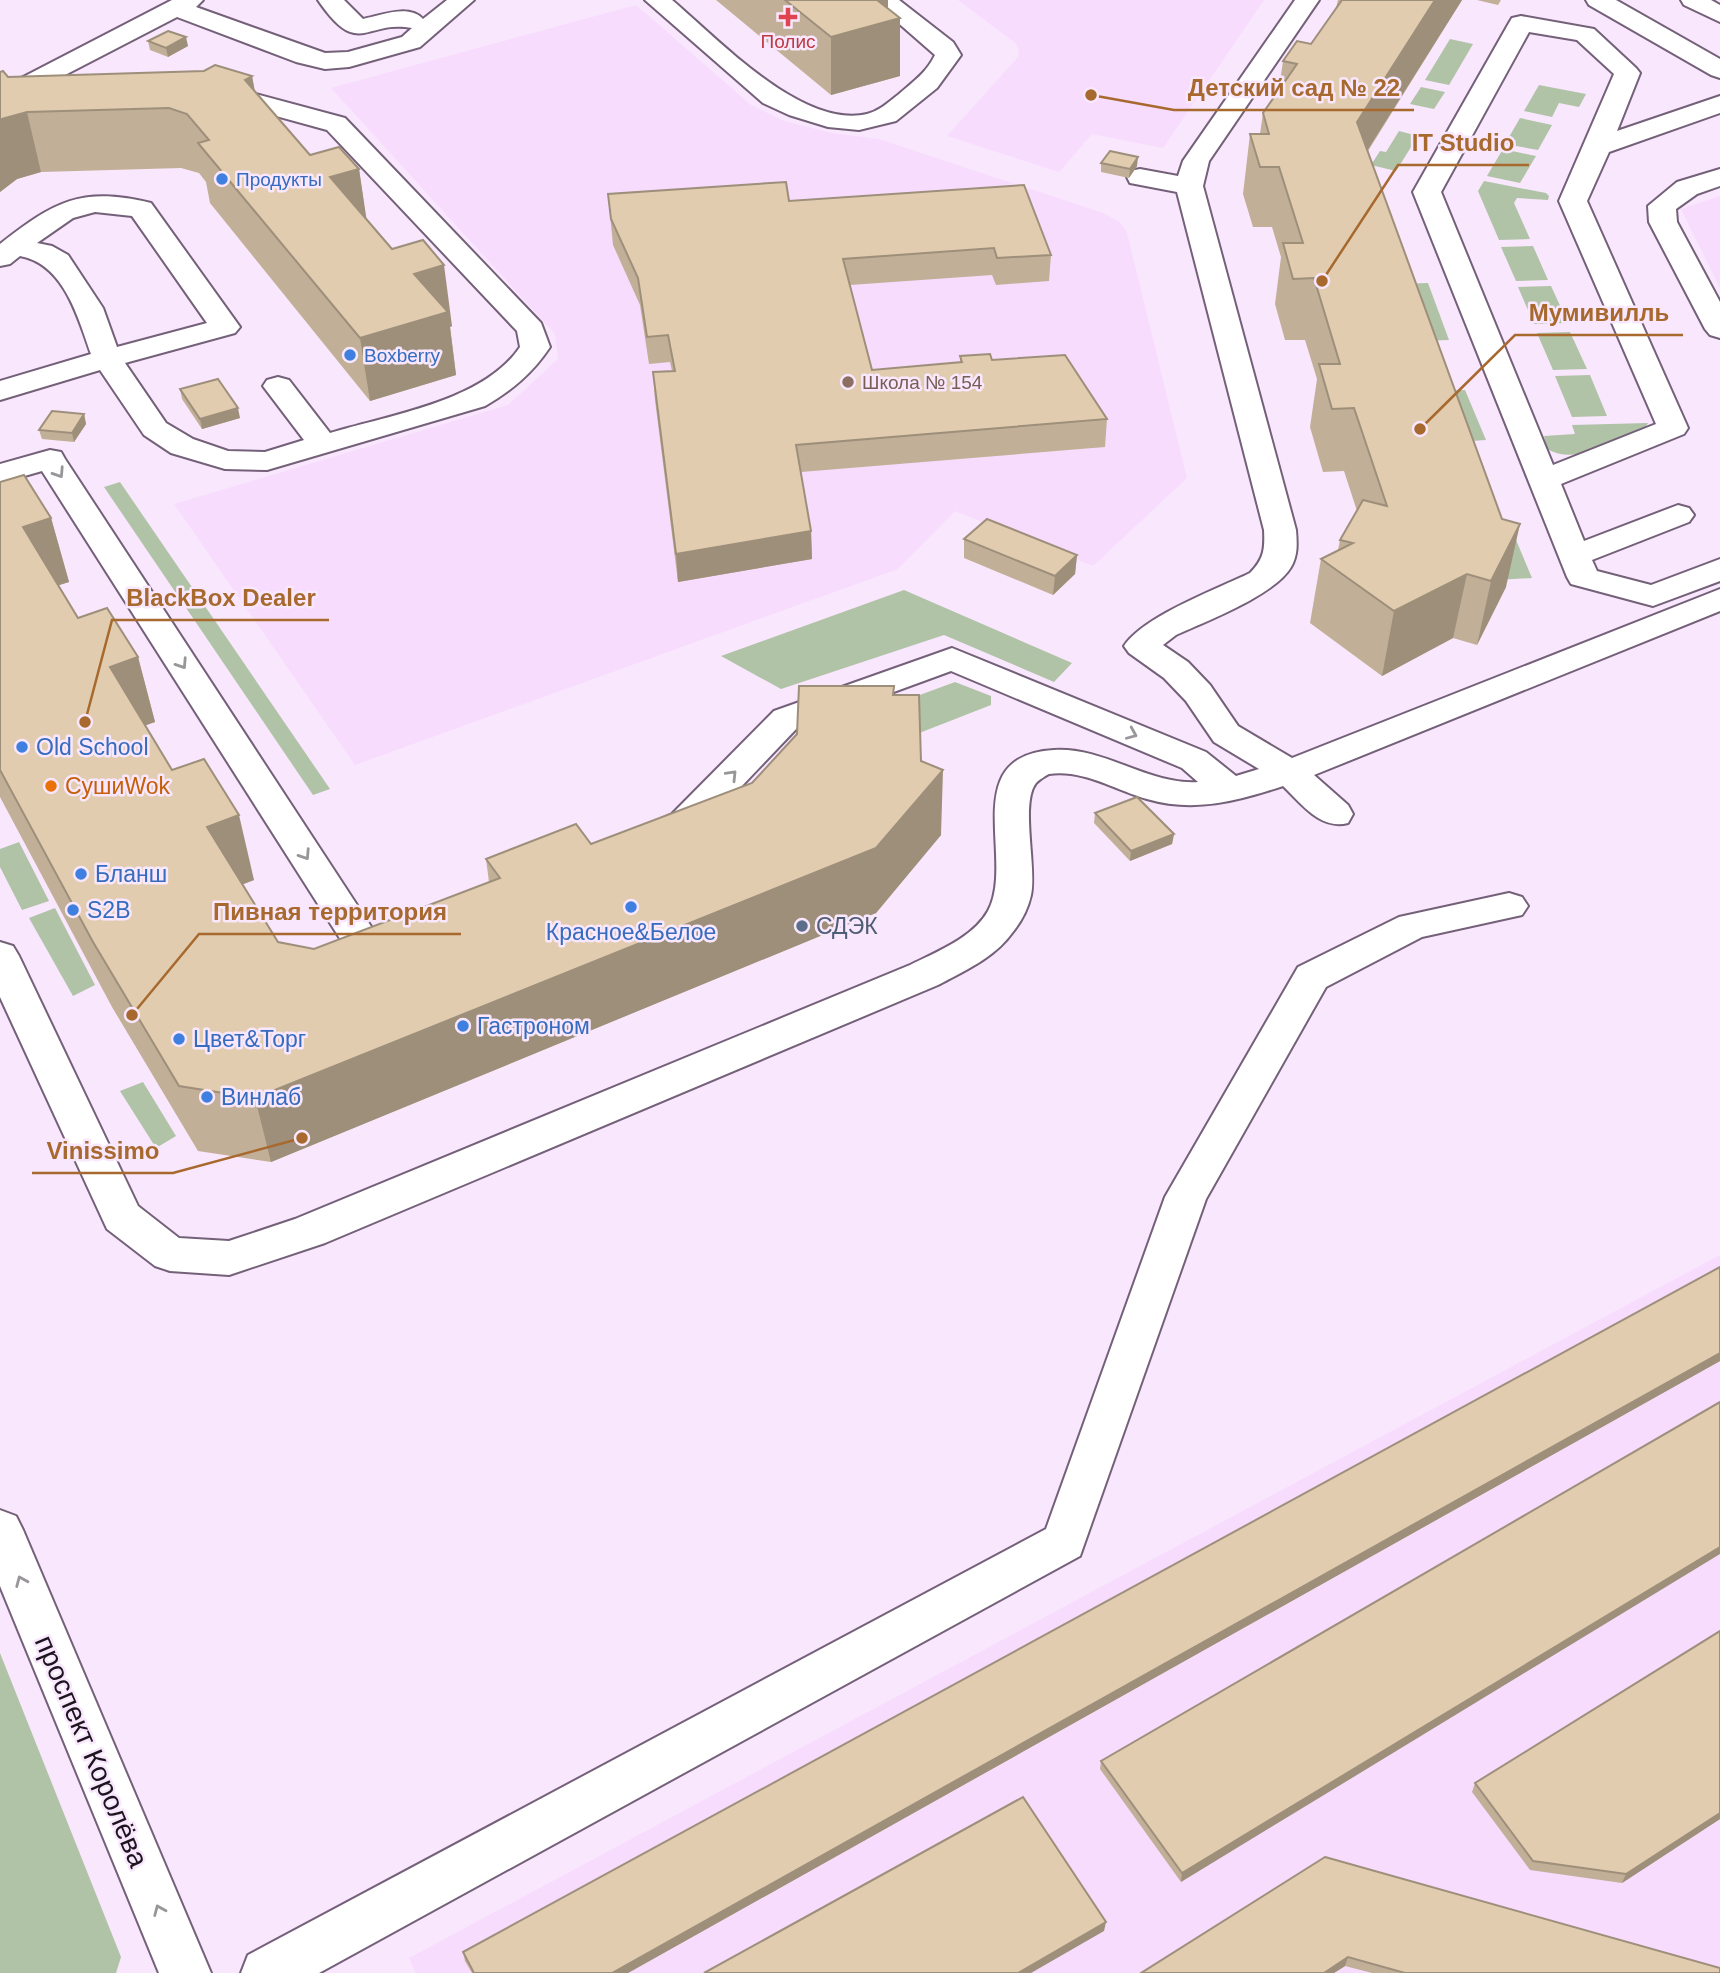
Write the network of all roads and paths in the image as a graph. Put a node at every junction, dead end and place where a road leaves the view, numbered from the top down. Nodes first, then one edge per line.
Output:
1 (330, 0) edge
2 (657, 0) edge
3 (884, 0) edge
4 (1307, 0) edge
5 (1598, 0) edge
6 (1693, 0) edge
7 (456, 2) edge
8 (183, 4) edge
9 (1720, 15) edge
10 (430, 27) junction
11 (1720, 70) edge
12 (7, 95) edge
13 (188, 96) edge
14 (64, 99) edge
15 (1720, 104) edge
16 (1598, 147) junction
17 (1140, 177) dead end
18 (1720, 177) edge
19 (1189, 186) junction
20 (8, 252) edge
21 (1720, 329) edge
22 (107, 359) junction
23 (3, 384) edge
24 (278, 386) dead end
25 (323, 444) junction
26 (0, 474) edge
27 (1544, 480) junction
28 (1678, 515) dead end
29 (1574, 556) junction
30 (1720, 569) edge
31 (1720, 599) edge
32 (1289, 772) junction
33 (1230, 790) junction
34 (1335, 814) dead end
35 (634, 844) edge
36 (1509, 906) dead end
37 (429, 924) edge
38 (0, 956) edge
39 (0, 1530) edge
40 (185, 1973) edge
41 (267, 1973) edge

1 - 10 street
2 - 3 street
4 - 19 street
5 - 11 street
6 - 9 street
7 - 10 street
8 - 10 street
8 - 12 street
12 - 14 street
13 - 25 street
15 - 16 street
16 - 27 street
16 - 27 street
17 - 19 street
18 - 21 street
19 - 32 street
20 - 22 street
20 - 22 street
22 - 23 street
22 - 25 street
24 - 25 street
26 -> 37 street
27 - 29 street
28 - 29 street
29 - 30 street
31 - 32 street
32 - 33 street
32 - 34 street
35 -> 33 street
33 - 38 street
36 - 41 street
40 -> 39 street, проспект Королёва

